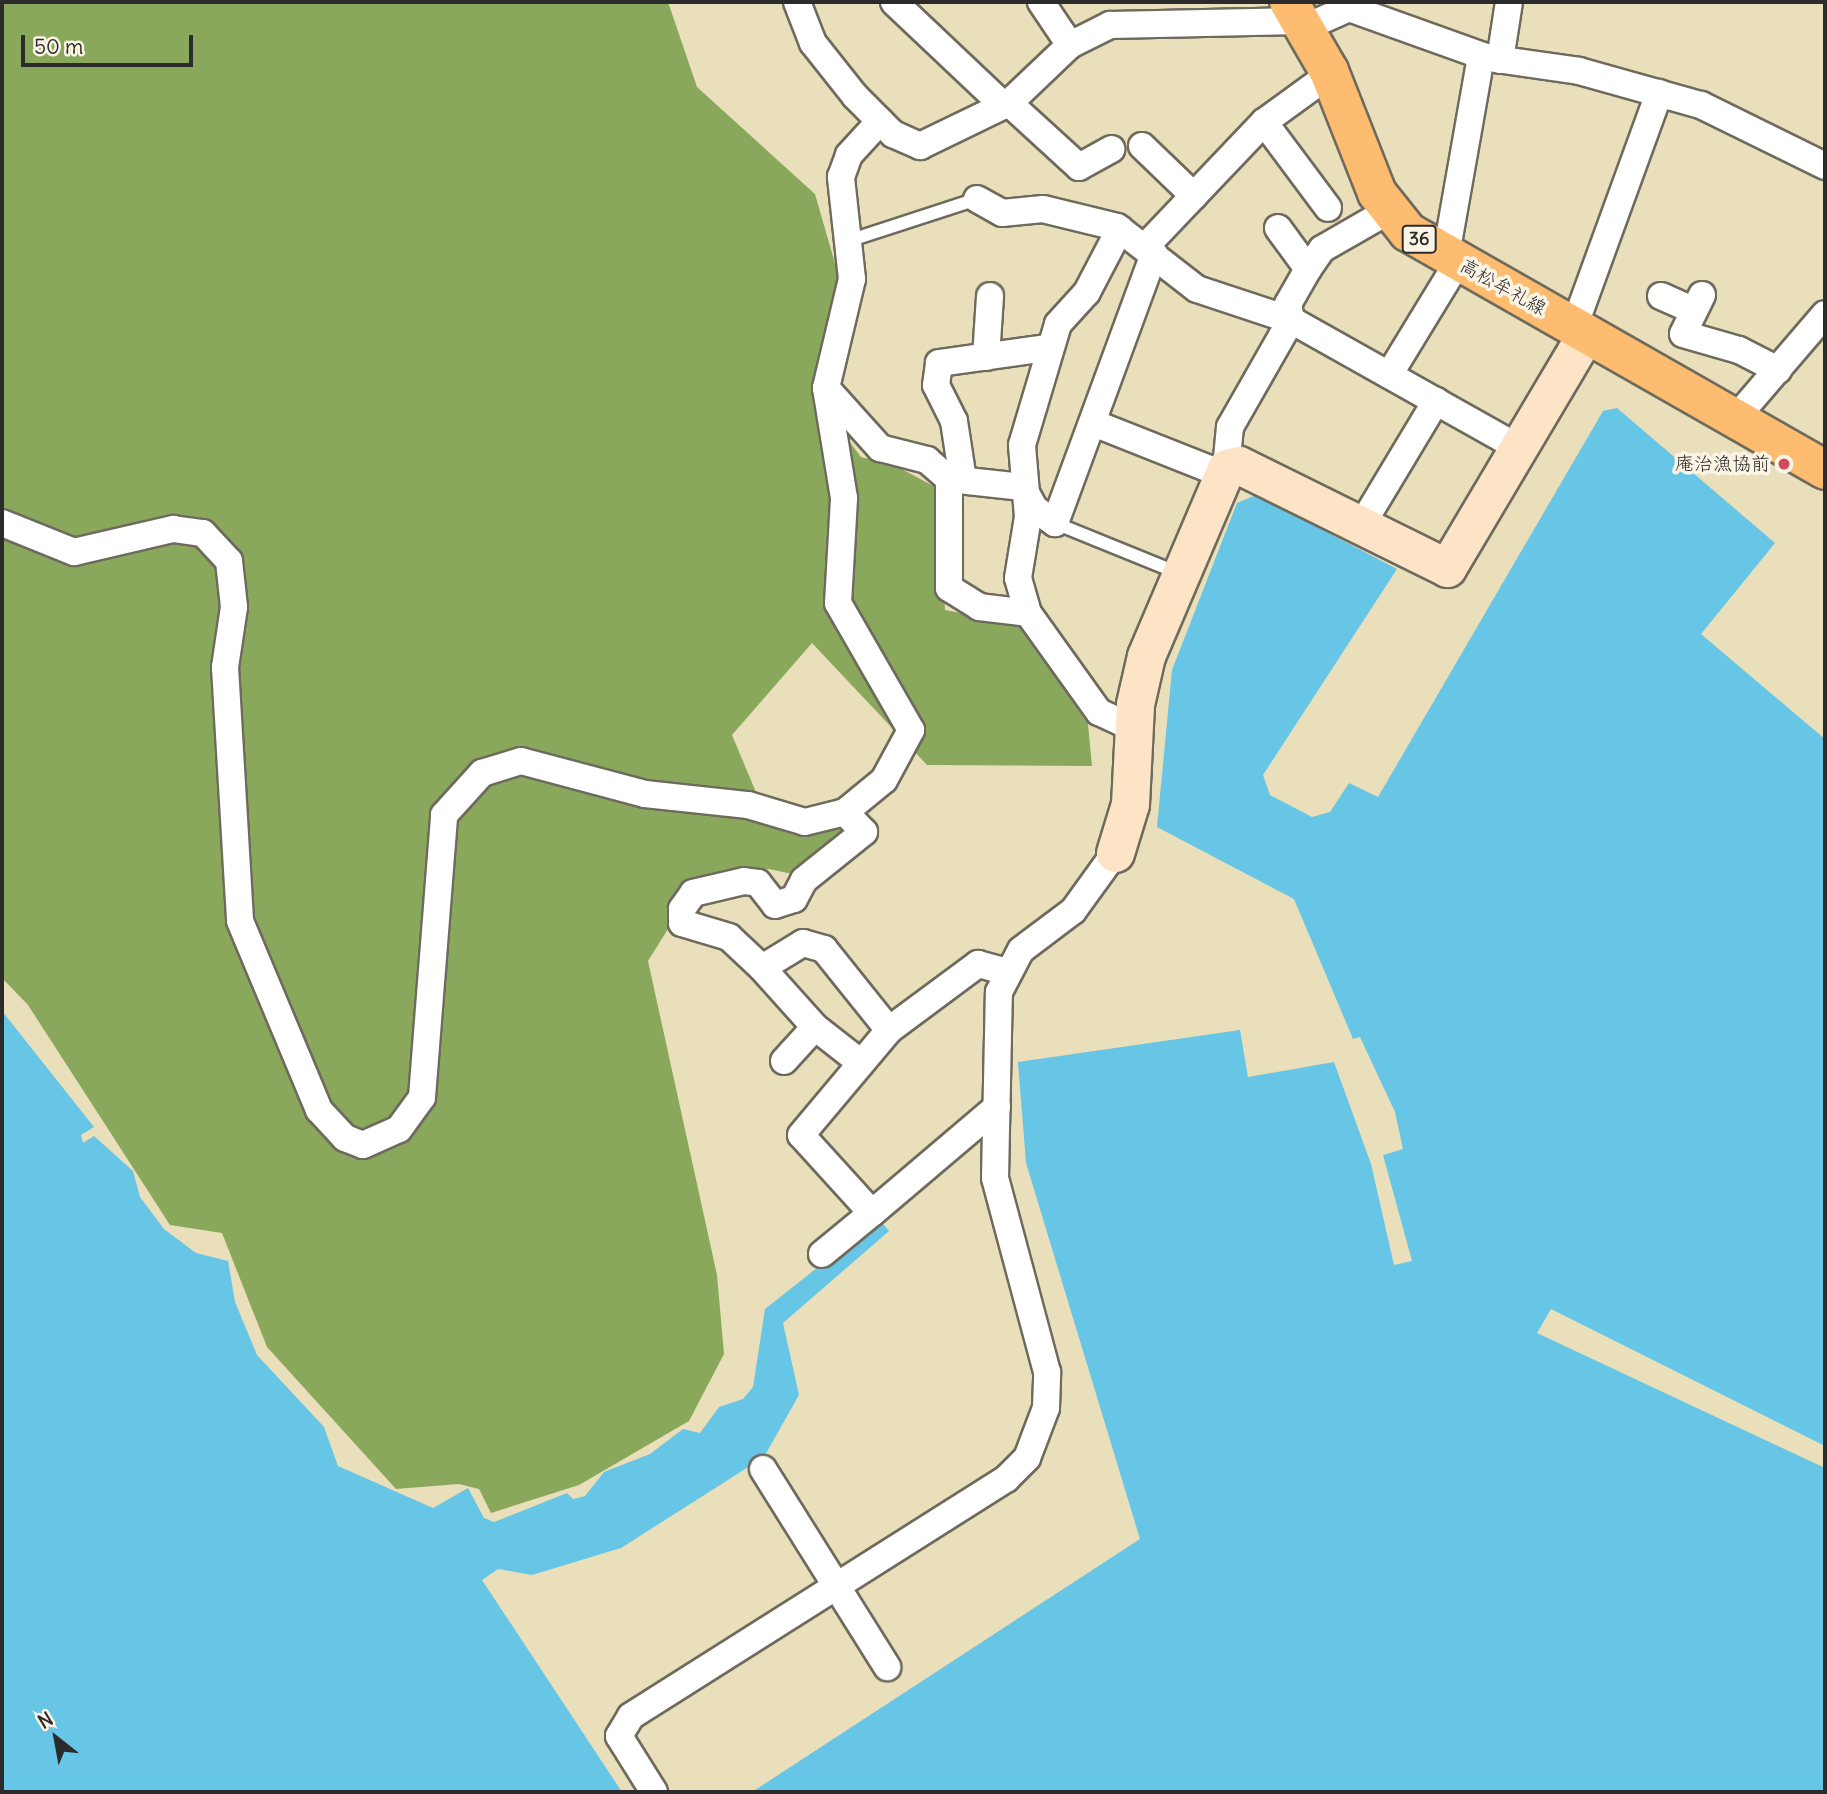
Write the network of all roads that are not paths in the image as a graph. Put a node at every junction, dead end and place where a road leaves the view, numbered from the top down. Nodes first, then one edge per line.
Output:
1 (797, 2) edge
2 (894, 2) edge
3 (1041, 2) edge
4 (1509, 2) edge
5 (1297, 17) edge
6 (1070, 45) junction
7 (1491, 58) junction
8 (1330, 74) junction
9 (1659, 93) junction
10 (1007, 104) junction
11 (880, 121) junction
12 (1264, 122) junction
13 (1142, 146) dead end
14 (1111, 149) dead end
15 (1825, 166) edge
16 (1194, 196) junction
17 (977, 199) joint
18 (1328, 208) dead end
19 (1388, 211) junction
20 (1278, 228) dead end
21 (1120, 229) junction
22 (852, 240) junction
23 (1149, 251) junction
24 (1452, 259) junction
25 (1308, 268) junction
26 (990, 296) dead end
27 (1661, 296) dead end
28 (1825, 314) edge
29 (1291, 320) junction
30 (1580, 331) junction
31 (1047, 348) junction
32 (986, 357) junction
33 (1778, 370) junction
34 (1389, 375) junction
35 (826, 388) junction
36 (1436, 401) junction
37 (1735, 419) junction
38 (1096, 424) junction
39 (1519, 448) junction
40 (1825, 470) edge
41 (1224, 471) junction
42 (956, 479) junction
43 (1023, 487) junction
44 (2, 523) edge
45 (1055, 523) junction
46 (1362, 526) junction
47 (1180, 574) junction
48 (1028, 613) junction
49 (1134, 728) junction
50 (845, 812) junction
51 (1115, 853) joint
52 (762, 968) junction
53 (1004, 971) junction
54 (815, 1027) junction
55 (889, 1030) junction
56 (784, 1061) dead end
57 (862, 1063) junction
58 (998, 1107) junction
59 (872, 1213) junction
60 (822, 1255) dead end
61 (763, 1469) dead end
62 (836, 1586) junction
63 (887, 1667) dead end
64 (654, 1792) edge

1 - 11 street
2 - 10 street
3 - 6 street
4 - 7 street
5 - 6 street
5 - 7 street
5 - 8 main road, 高松牟礼線 / 36
6 - 10 street
7 - 9 street
7 - 24 street
8 - 12 street
8 - 19 main road, 高松牟礼線 / 36
9 - 15 street
9 - 30 street
10 - 11 street
10 - 14 street
11 - 22 street
12 - 16 street
12 - 18 street
13 - 16 street
16 - 23 street
17 - 21 street
17 - 22 lane
19 - 24 main road, 高松牟礼線 / 36
19 - 25 street
20 - 25 street
21 - 23 street
21 - 31 street
22 - 35 street
23 - 29 street
23 - 38 street
24 - 30 main road, 高松牟礼線 / 36
24 - 34 street
25 - 29 street
26 - 32 street
27 - 33 street
28 - 33 street
29 - 34 street
29 - 41 street
30 - 37 main road, 高松牟礼線 / 36
30 - 39 street
31 - 32 street
31 - 43 street
32 - 42 street
33 - 37 street
34 - 36 street
35 - 42 street
35 - 50 street
36 - 39 street
36 - 46 street
37 - 40 main road, 高松牟礼線 / 36
38 - 41 street
38 - 45 street
39 - 46 street
41 - 46 street
41 - 47 street
42 - 43 street
42 - 48 street
43 - 45 street
43 - 48 street
44 - 50 street
45 - 47 lane
47 - 49 street
48 - 49 street
49 - 51 street
50 - 52 street
51 - 53 street
52 - 54 street
52 - 55 street
53 - 55 street
53 - 58 street
54 - 56 street
54 - 57 street
55 - 57 street
57 - 59 street
58 - 59 street
58 - 62 street
59 - 60 street
61 - 62 street
62 - 63 street
62 - 64 street

